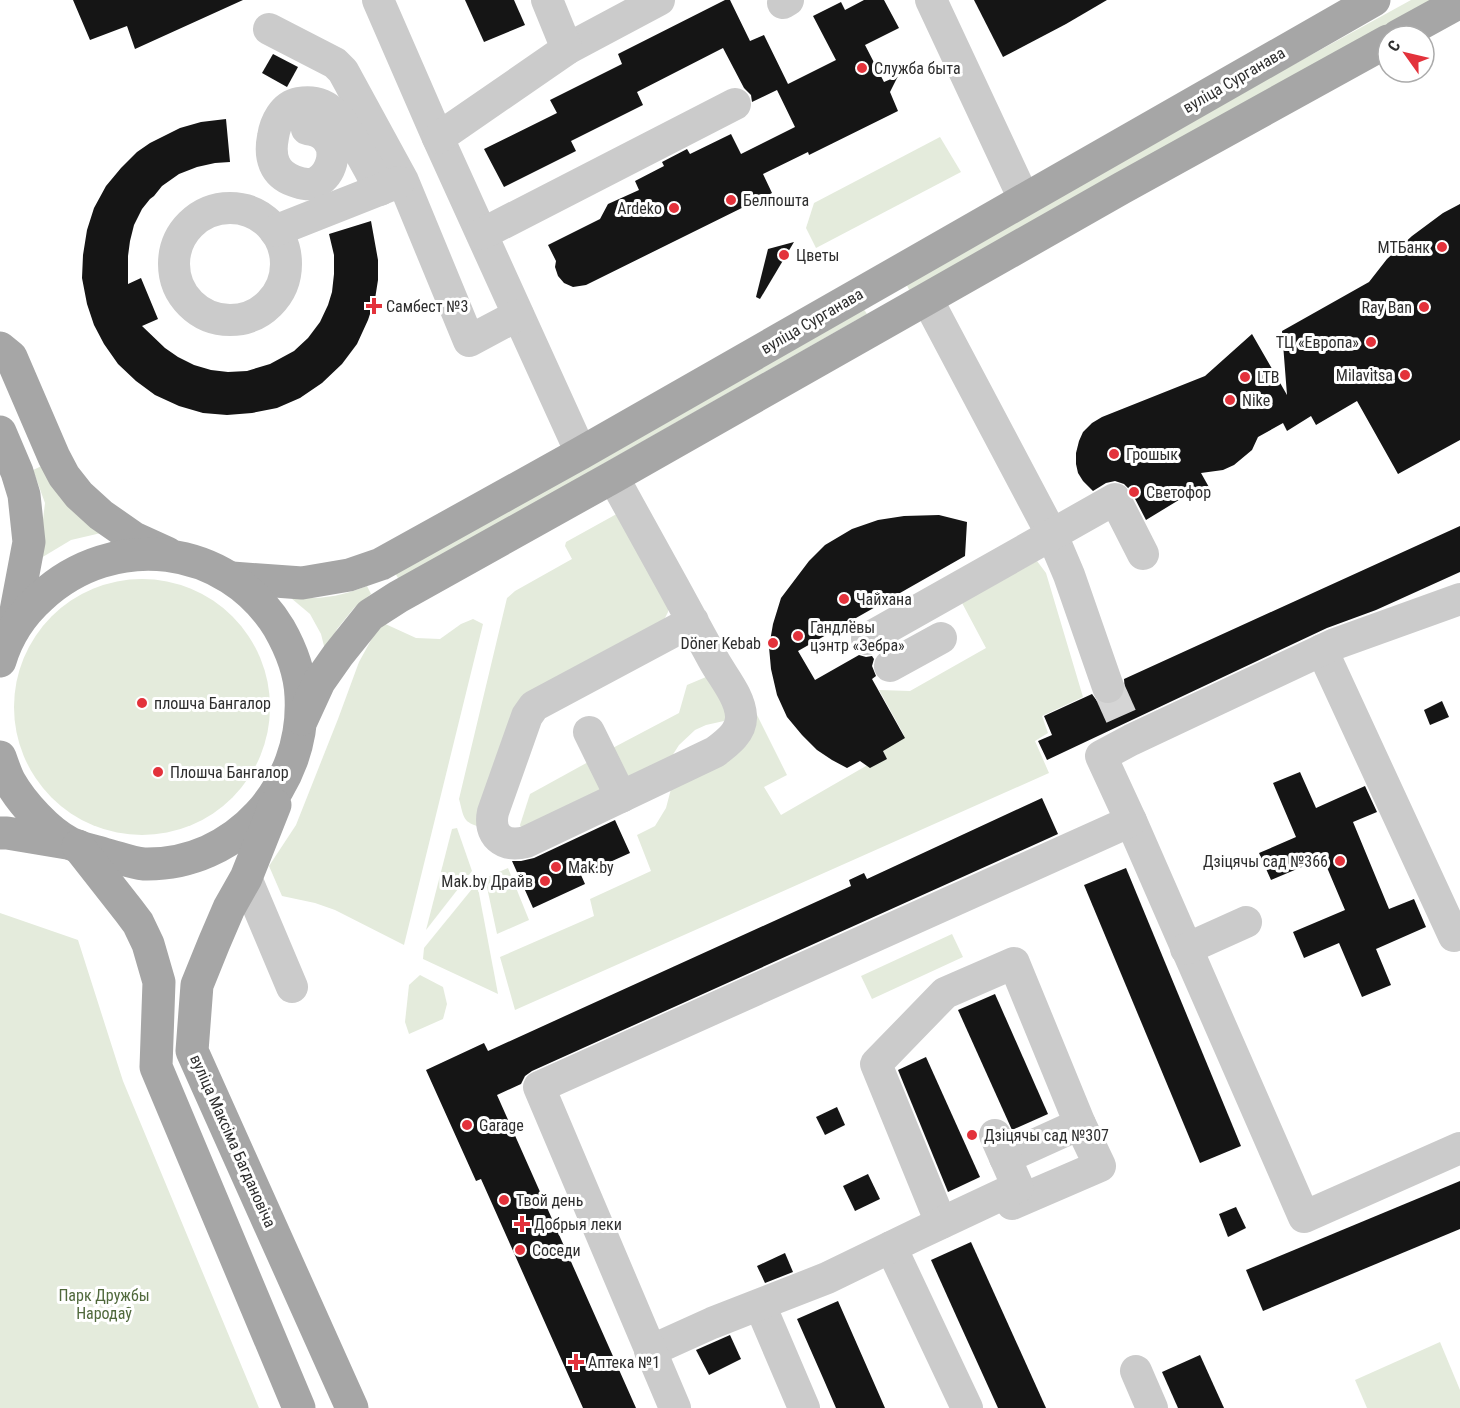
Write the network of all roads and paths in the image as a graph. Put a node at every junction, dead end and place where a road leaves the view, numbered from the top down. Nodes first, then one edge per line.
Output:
1 (378, 0) edge
2 (548, 0) edge
3 (659, 0) edge
4 (930, 0) edge
5 (1374, 0) edge
6 (1460, 2) edge
7 (1420, 24) edge
8 (270, 28) dead end
9 (567, 48) junction
10 (1376, 48) edge
11 (735, 104) dead end
12 (307, 129) dead end
13 (438, 138) junction
14 (392, 185) junction
15 (1024, 199) junction
16 (275, 231) dead end
17 (482, 234) junction
18 (927, 299) junction
19 (518, 315) junction
20 (0, 348) edge
21 (0, 432) edge
22 (581, 453) junction
23 (613, 477) junction
24 (1052, 535) junction
25 (1143, 554) dead end
26 (171, 555) junction
27 (232, 578) junction
28 (1460, 599) edge
29 (693, 621) junction
30 (941, 638) dead end
31 (867, 639) dead end
32 (6, 646) edge
33 (1322, 650) junction
34 (890, 666) dead end
35 (1108, 687) tunnel mouth
36 (302, 719) junction
37 (589, 732) dead end
38 (0, 757) edge
39 (290, 770) junction
40 (621, 797) junction
41 (1131, 821) junction
42 (0, 833) edge
43 (74, 845) junction
44 (246, 878) junction
45 (1246, 922) dead end
46 (1454, 936) dead end
47 (1186, 949) junction
48 (292, 987) dead end
49 (1080, 1124) junction
50 (1460, 1148) edge
51 (1007, 1193) junction
52 (941, 1223) junction
53 (891, 1247) junction
54 (760, 1305) junction
55 (650, 1351) junction
56 (1136, 1371) dead end
57 (299, 1408) edge
58 (352, 1408) edge
59 (675, 1408) edge
60 (804, 1408) edge
61 (967, 1408) edge
62 (1152, 1408) edge

1 - 13 lane
2 - 9 lane
3 - 9 lane
4 - 15 lane
5 - 15 main road, вуліца Сурганава
6 - 7 main road
8 - 14 lane
9 - 13 lane
10 - 18 main road
11 - 17 lane
12 - 14 lane
13 - 17 lane
14 - 16 lane
14 - 19 lane
15 - 22 main road, вуліца Сурганава
17 - 19 lane
18 - 23 main road
18 - 24 lane
19 - 22 lane
20 - 26 main road
21 - 32 main road
22 - 27 main road, вуліца Сурганава
23 - 29 lane
23 - 36 main road
24 - 25 lane
24 - 31 lane
24 - 35 lane
26 - 27 main road
26 - 32 main road
27 - 36 main road
28 - 33 lane
29 - 40 lane
29 - 40 lane
30 - 34 lane
33 - 41 lane
33 - 46 lane
36 - 39 main road
37 - 40 lane
38 - 43 main road
39 - 43 main road
39 - 44 main road, вуліца Максіма Багдановіча
41 - 47 lane
41 - 55 lane
42 - 43 main road
43 - 57 main road
44 - 48 lane
44 - 58 main road, вуліца Максіма Багдановіча
45 - 47 lane
47 - 50 lane
49 - 51 lane
49 - 51 lane
49 - 52 lane
51 - 52 lane
52 - 53 lane
53 - 54 lane
53 - 61 lane
54 - 55 lane
54 - 60 lane
55 - 59 lane
56 - 62 lane

